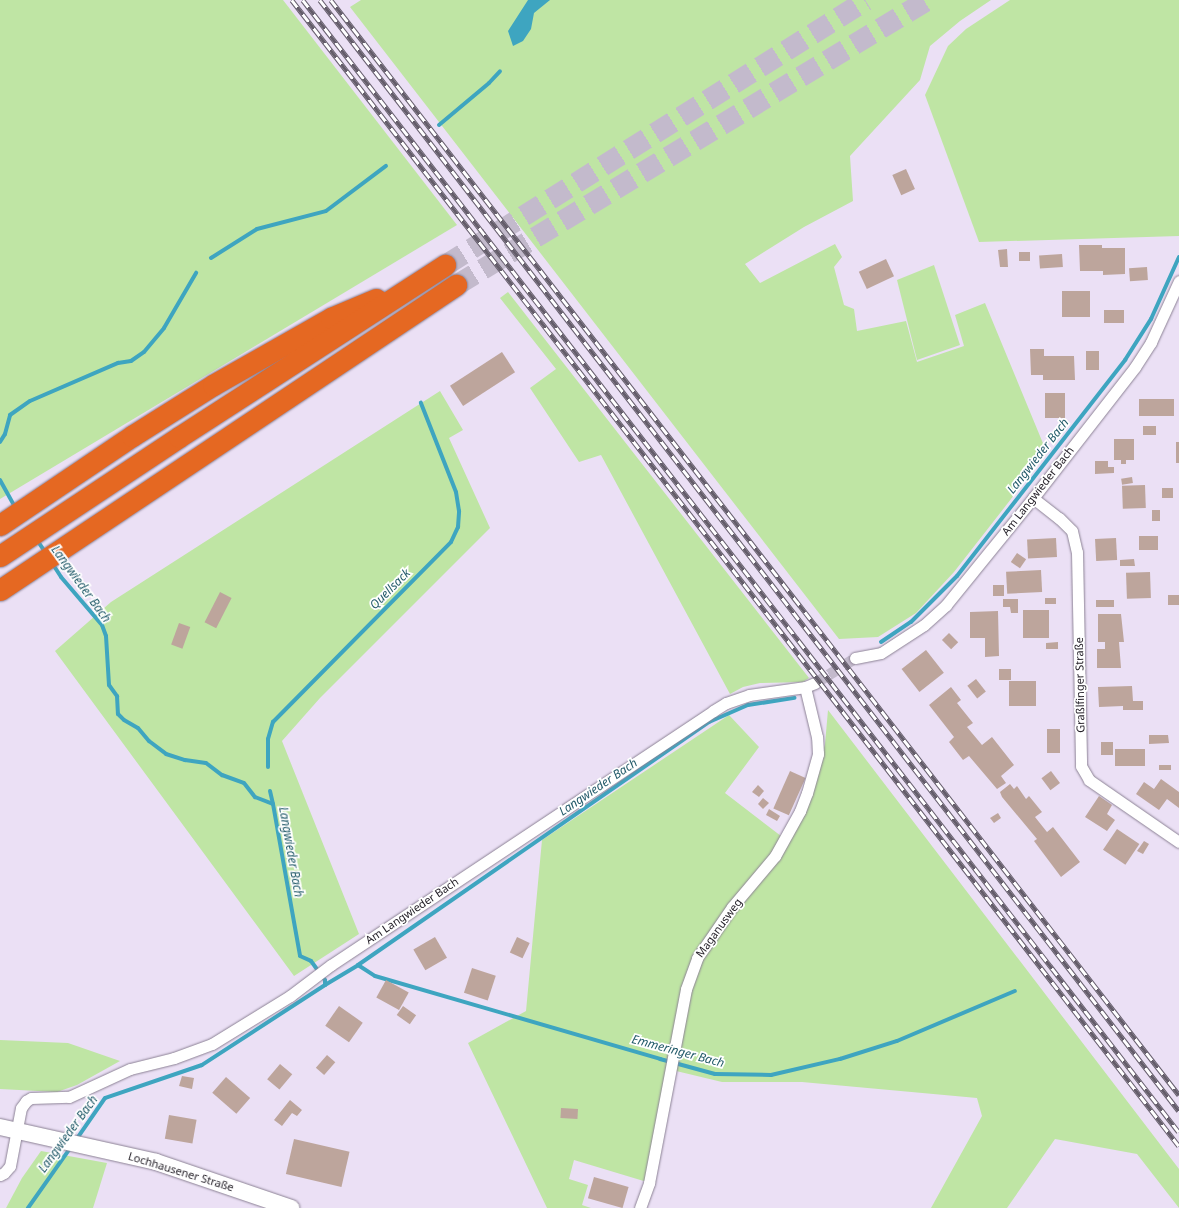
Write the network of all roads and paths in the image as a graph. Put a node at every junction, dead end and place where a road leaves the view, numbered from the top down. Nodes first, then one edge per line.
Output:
1 (1179, 281) edge
2 (456, 285) tunnel mouth
3 (1034, 498) junction
4 (0, 525) edge
5 (2, 555) edge
6 (0, 590) edge
7 (855, 658) tunnel mouth
8 (810, 685) joint
9 (1179, 842) edge
10 (0, 1127) edge
11 (17, 1130) junction
12 (0, 1175) edge
13 (291, 1208) edge
14 (640, 1208) edge

1 - 3 street, Am Langwieder Bach
2 - 6 highway
3 - 7 street, Am Langwieder Bach
3 - 9 street, Graßlfinger Straße
4 - 5 highway
8 - 11 street, Am Langwieder Bach
8 - 14 street, Maganusweg
10 - 11 main road, Lochhausener Straße
11 - 12 street, Am Langwieder Bach
11 - 13 main road, Lochhausener Straße

